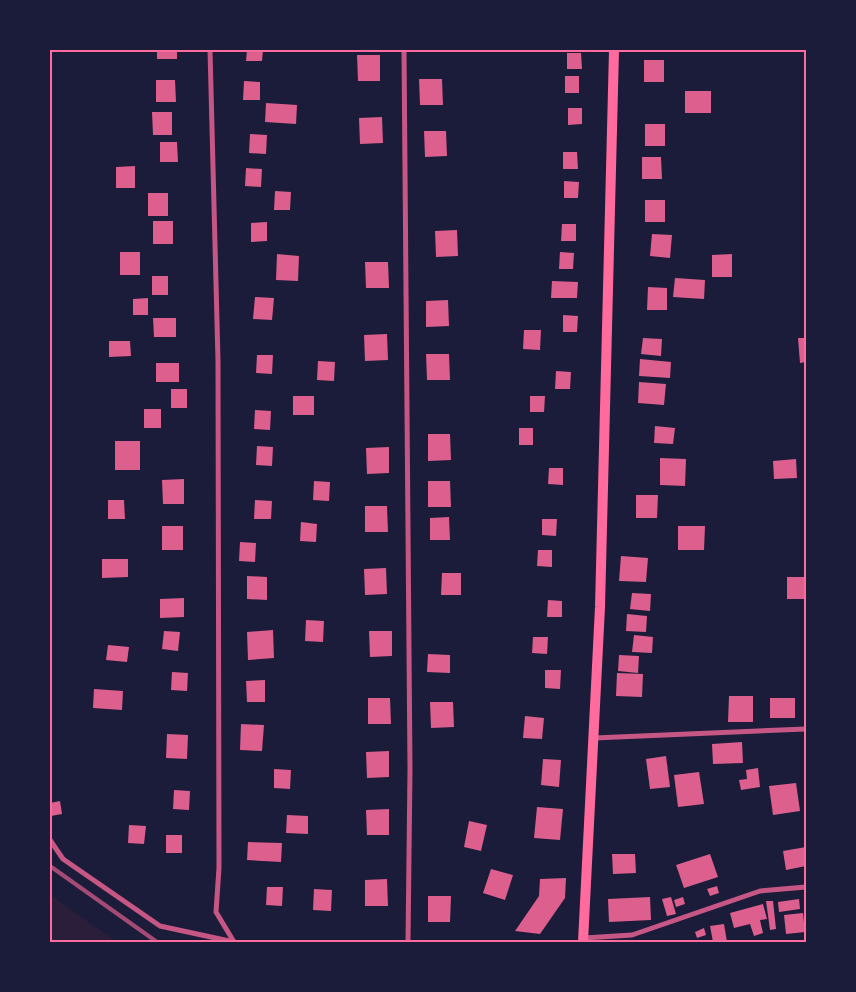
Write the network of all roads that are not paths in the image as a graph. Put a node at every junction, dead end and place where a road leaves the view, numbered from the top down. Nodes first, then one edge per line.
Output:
1 (210, 50) edge
2 (404, 50) edge
3 (614, 50) edge
4 (806, 729) edge
5 (594, 738) junction
6 (50, 840) edge
7 (806, 887) edge
8 (584, 940) edge
9 (234, 942) edge
10 (408, 942) edge

1 - 9 street
2 - 10 street
3 - 5 main road
4 - 5 street
5 - 8 main road
6 - 9 street
7 - 8 street

